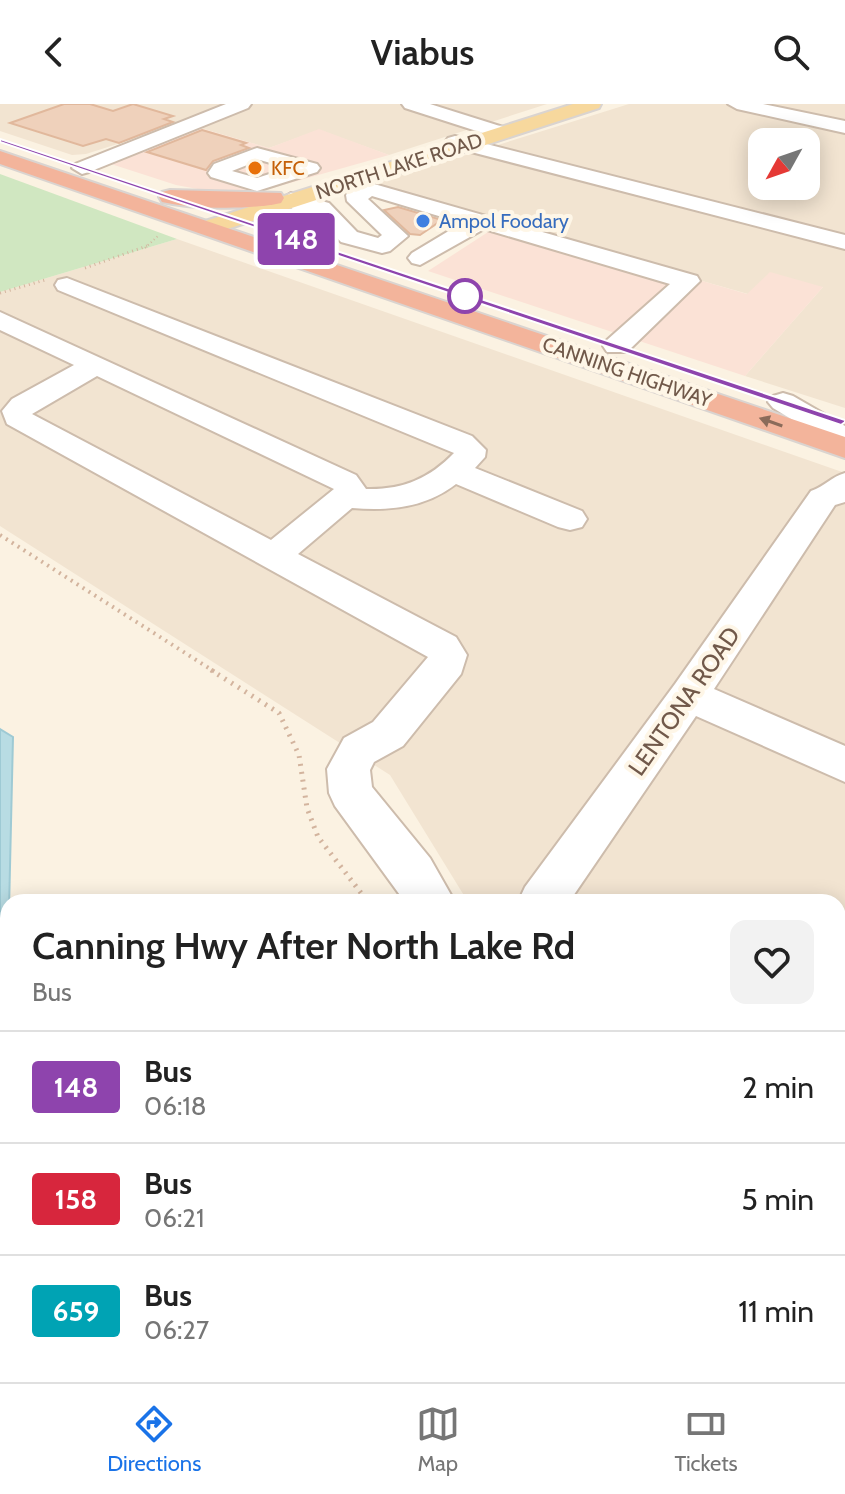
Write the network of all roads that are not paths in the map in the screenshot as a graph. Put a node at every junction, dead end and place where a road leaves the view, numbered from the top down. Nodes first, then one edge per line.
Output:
1 (242, 104) edge
2 (411, 104) edge
3 (575, 104) edge
4 (592, 104) edge
5 (737, 104) edge
6 (845, 127) edge
7 (175, 131) junction
8 (497, 132) junction
9 (0, 141) edge
10 (460, 143) junction
11 (215, 145) dead end
12 (0, 157) edge
13 (82, 168) junction
14 (357, 186) junction
15 (170, 197) junction
16 (282, 199) junction
17 (457, 214) junction
18 (214, 221) junction
19 (481, 221) junction
20 (349, 237) junction
21 (845, 242) edge
22 (325, 249) junction
23 (400, 258) junction
24 (67, 285) dead end
25 (0, 320) edge
26 (617, 346) junction
27 (96, 365) junction
28 (783, 402) junction
29 (845, 422) edge
30 (845, 439) edge
31 (845, 450) edge
32 (453, 471) junction
33 (834, 490) edge
34 (345, 497) junction
35 (570, 519) dead end
36 (274, 556) junction
37 (689, 695) junction
38 (845, 765) edge
39 (426, 894) edge
40 (548, 894) edge

1 - 7 street
2 - 8 street
3 - 8 main road, NORTH LAKE ROAD
4 - 8 main road, NORTH LAKE ROAD
5 - 6 street
7 - 11 street
7 - 13 street
8 - 10 main road, NORTH LAKE ROAD
9 - 13 highway, CANNING HIGHWAY
10 - 14 main road, NORTH LAKE ROAD
10 - 16 main road, NORTH LAKE ROAD
10 - 21 street
12 - 18 highway, CANNING HIGHWAY
13 - 15 highway, CANNING HIGHWAY
14 - 16 main road, NORTH LAKE ROAD
14 - 17 street
14 - 23 street
15 - 16 highway
15 - 18 highway, CANNING HIGHWAY
16 - 18 main road, NORTH LAKE ROAD
16 - 20 street
17 - 19 street
17 - 23 street
18 - 22 highway, CANNING HIGHWAY
31 -> 18 highway, CANNING HIGHWAY
19 - 23 street
19 - 26 street
20 - 22 street
20 - 23 street
22 - 23 highway, CANNING HIGHWAY
23 - 26 highway, CANNING HIGHWAY
24 - 32 street
25 - 27 street
26 - 28 highway, CANNING HIGHWAY
27 - 34 street
27 - 36 street
28 - 29 highway, CANNING HIGHWAY
28 - 30 street
31 - 33 street, LENTONA ROAD
32 - 34 street
32 - 35 street
33 - 37 street, LENTONA ROAD
34 - 36 street
36 - 39 street
37 - 38 street
37 - 40 street, LENTONA ROAD

